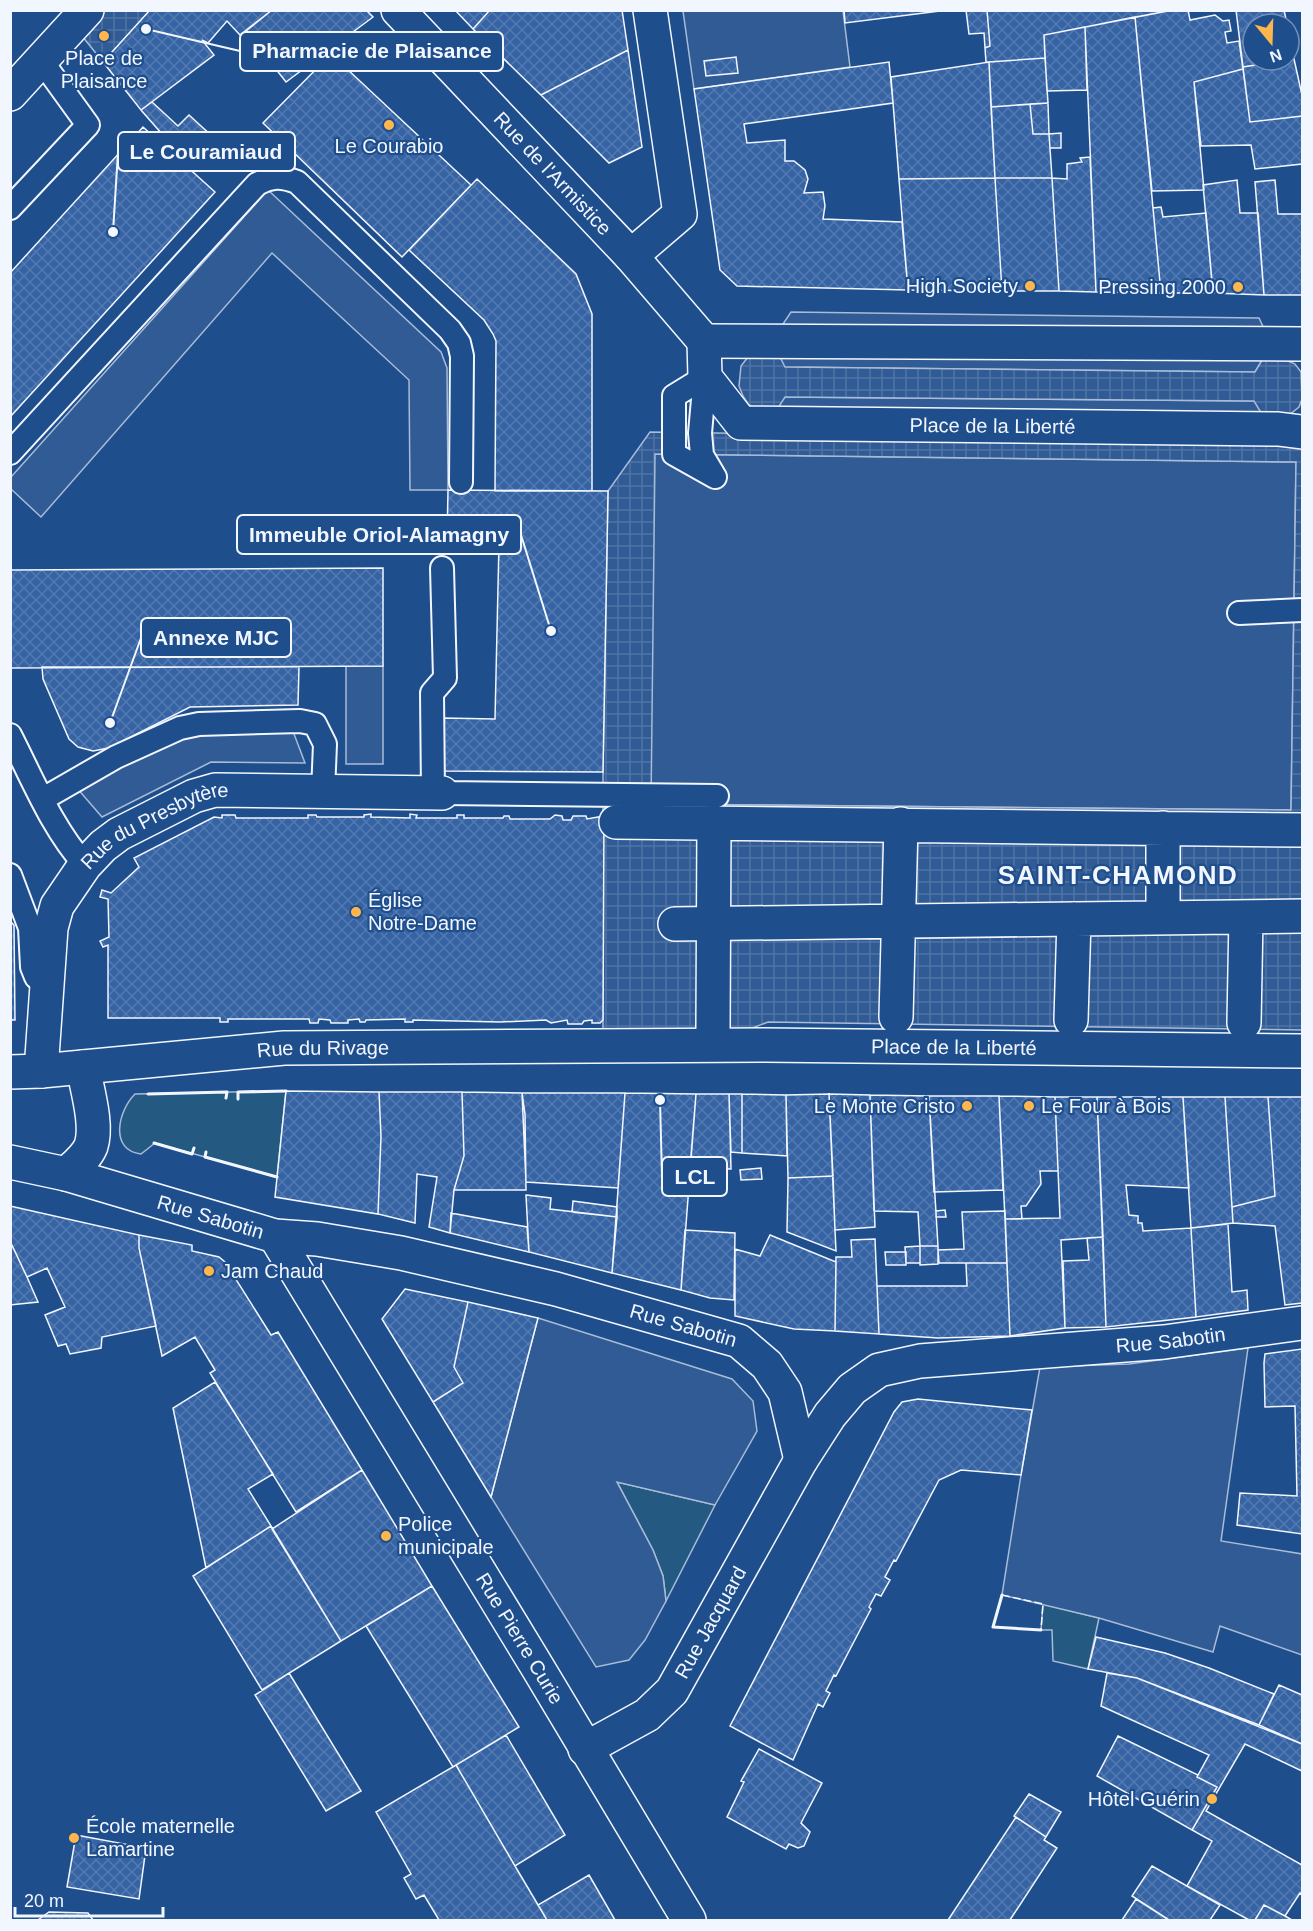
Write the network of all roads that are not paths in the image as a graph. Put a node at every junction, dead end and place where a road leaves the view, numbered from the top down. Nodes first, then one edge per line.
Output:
1 (87, 10) edge
2 (398, 10) edge
3 (650, 10) edge
4 (41, 60) junction
5 (10, 94) edge
6 (10, 208) edge
7 (631, 256) junction
8 (705, 341) junction
9 (1302, 344) edge
10 (705, 377) junction
11 (1294, 427) edge
12 (10, 453) edge
13 (715, 477) dead end
14 (461, 482) dead end
15 (442, 568) dead end
16 (1302, 610) edge
17 (1239, 613) dead end
18 (10, 735) edge
19 (323, 792) junction
20 (437, 793) junction
21 (43, 799) junction
22 (715, 809) junction
23 (616, 822) dead end
24 (901, 824) junction
25 (1163, 828) junction
26 (1302, 830) edge
27 (85, 865) junction
28 (10, 875) edge
29 (1302, 916) edge
30 (1246, 917) junction
31 (1163, 918) junction
32 (1074, 919) junction
33 (898, 922) junction
34 (675, 924) dead end
35 (714, 924) junction
36 (48, 981) junction
37 (896, 1017) dead end
38 (1071, 1020) dead end
39 (1244, 1023) dead end
40 (713, 1030) dead end
41 (605, 1045) joint
42 (1302, 1051) edge
43 (83, 1067) junction
44 (21, 1074) edge
45 (10, 1093) edge
46 (10, 1162) edge
47 (66, 1173) junction
48 (275, 1236) junction
49 (1302, 1323) edge
50 (801, 1460) junction
51 (585, 1749) junction
52 (689, 1920) edge

1 - 4 street
2 - 7 street, Rue de l'Armistice
3 - 7 street
4 - 5 street
4 - 6 lane
7 - 8 street, Rue de l'Armistice
8 - 9 street
8 - 10 street
10 - 11 street, Place de la Liberté
10 - 13 lane
12 - 14 lane
15 - 20 lane
16 - 17 lane
18 - 21 lane
19 - 20 street, Rue du Presbytère
19 - 21 lane
19 - 27 street, Rue du Presbytère
20 - 22 lane
21 - 27 lane
22 - 23 street
22 - 24 street
22 - 35 street
24 - 25 street
24 - 33 street
25 - 26 street
25 - 31 street
27 - 36 street, Rue du Presbytère
28 - 36 lane
29 - 30 street
30 - 31 street
30 - 39 street
31 - 32 street
32 - 33 street
32 - 38 street
33 - 35 street
33 - 37 street
34 - 35 street
35 - 40 street
36 - 44 street, Rue du Presbytère
41 - 42 street, Place de la Liberté
41 - 43 street, Rue du Rivage
43 - 44 street, Rue du Rivage
43 - 47 street
44 - 45 street
46 - 47 street, Rue Sabotin
47 - 48 street, Rue Sabotin
48 - 50 street, Rue Sabotin
48 - 51 street, Rue Pierre Curie
49 - 50 street, Rue Sabotin
50 - 51 street, Rue Jacquard
51 - 52 street, Rue Pierre Curie

